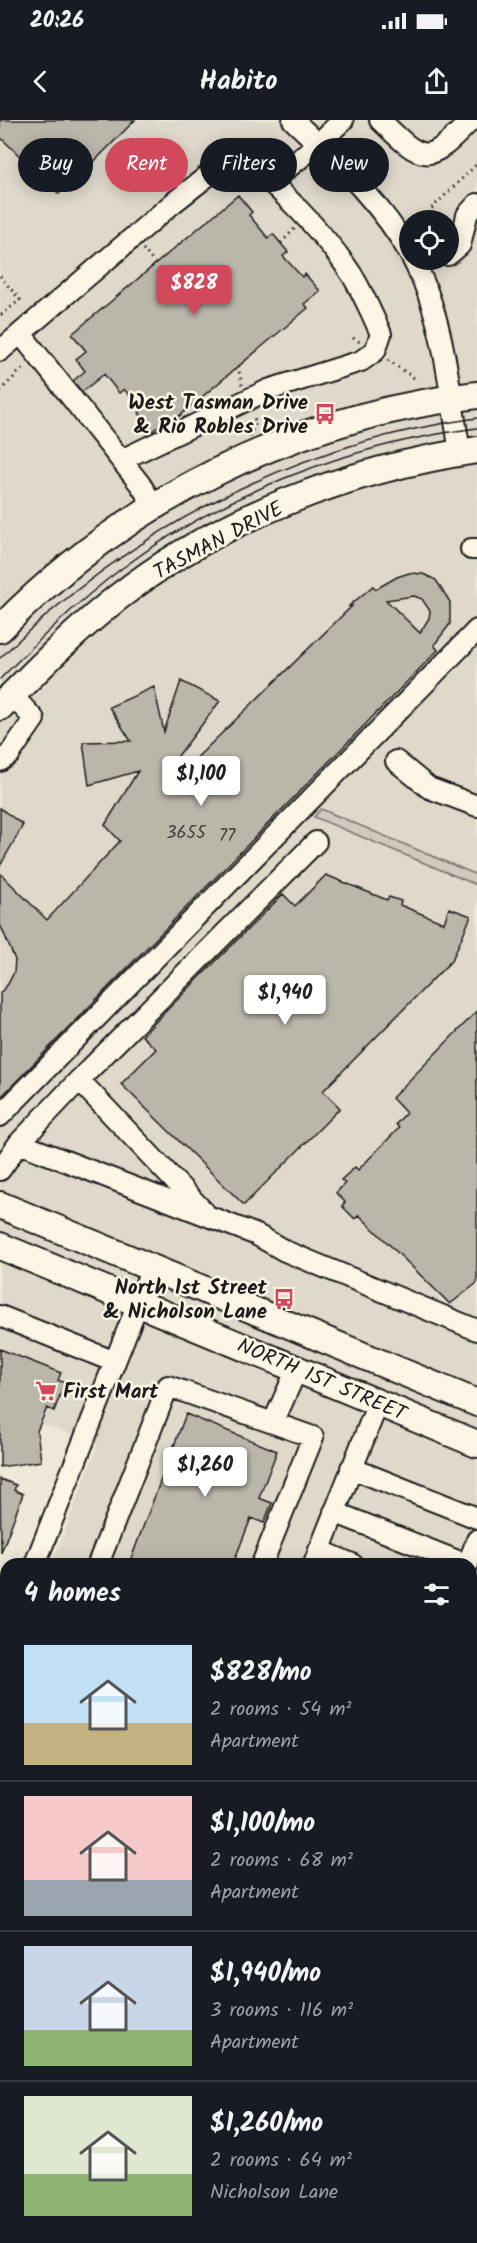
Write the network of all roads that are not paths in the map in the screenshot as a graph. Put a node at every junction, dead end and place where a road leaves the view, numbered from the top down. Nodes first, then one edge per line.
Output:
1 (293, 120) edge
2 (343, 120) edge
3 (380, 120) edge
4 (471, 120) edge
5 (312, 138) edge
6 (324, 138) edge
7 (309, 151) edge
8 (297, 161) edge
9 (200, 181) edge
10 (281, 192) edge
11 (364, 192) edge
12 (477, 204) edge
13 (399, 235) edge
14 (459, 246) edge
15 (417, 270) edge
16 (21, 334) junction
17 (0, 351) edge
18 (477, 395) edge
19 (451, 398) junction
20 (469, 451) edge
21 (121, 460) junction
22 (154, 506) junction
23 (0, 629) edge
24 (477, 630) edge
25 (6, 701) edge
26 (0, 761) edge
27 (396, 761) dead end
28 (477, 806) edge
29 (316, 842) dead end
30 (79, 1080) junction
31 (0, 1116) edge
32 (19, 1143) junction
33 (0, 1170) edge
34 (0, 1205) edge
35 (209, 1217) junction
36 (0, 1246) edge
37 (152, 1268) junction
38 (138, 1303) junction
39 (0, 1316) edge
40 (477, 1330) edge
41 (115, 1362) junction
42 (297, 1369) junction
43 (378, 1403) junction
44 (477, 1403) edge
45 (273, 1423) junction
46 (477, 1444) edge
47 (351, 1468) junction
48 (334, 1512) junction
49 (477, 1518) edge
50 (477, 1540) edge
51 (316, 1557) edge
52 (37, 1558) edge
53 (100, 1558) edge
54 (264, 1558) edge
55 (451, 1558) edge
56 (469, 1558) edge

1 - 5 street
2 - 6 street
3 - 4 street
7 - 8 street
9 - 16 street
10 - 21 street
11 - 13 street
12 - 14 street
15 - 19 street
16 - 17 street
16 - 21 street
18 - 19 main road
19 - 20 street
19 - 22 main road
20 - 25 main road, TASMAN DRIVE
21 - 22 street
22 - 23 main road
24 - 31 street
25 - 26 street
27 - 28 street
29 - 30 street
30 - 32 street
30 - 35 street
32 - 33 street
32 - 35 street
34 - 37 main road, NORTH 1ST STREET
35 - 40 street
36 - 38 main road, NORTH 1ST STREET
37 - 38 street
37 - 44 main road, NORTH 1ST STREET
38 - 41 street
38 - 42 main road, NORTH 1ST STREET
39 - 41 street
41 - 52 street
42 - 43 main road, NORTH 1ST STREET
42 - 45 street
43 - 46 main road, NORTH 1ST STREET
43 - 47 street
45 - 53 street
45 - 54 street
47 - 48 street
47 - 49 street
48 - 51 street
48 - 55 street
50 - 56 street

